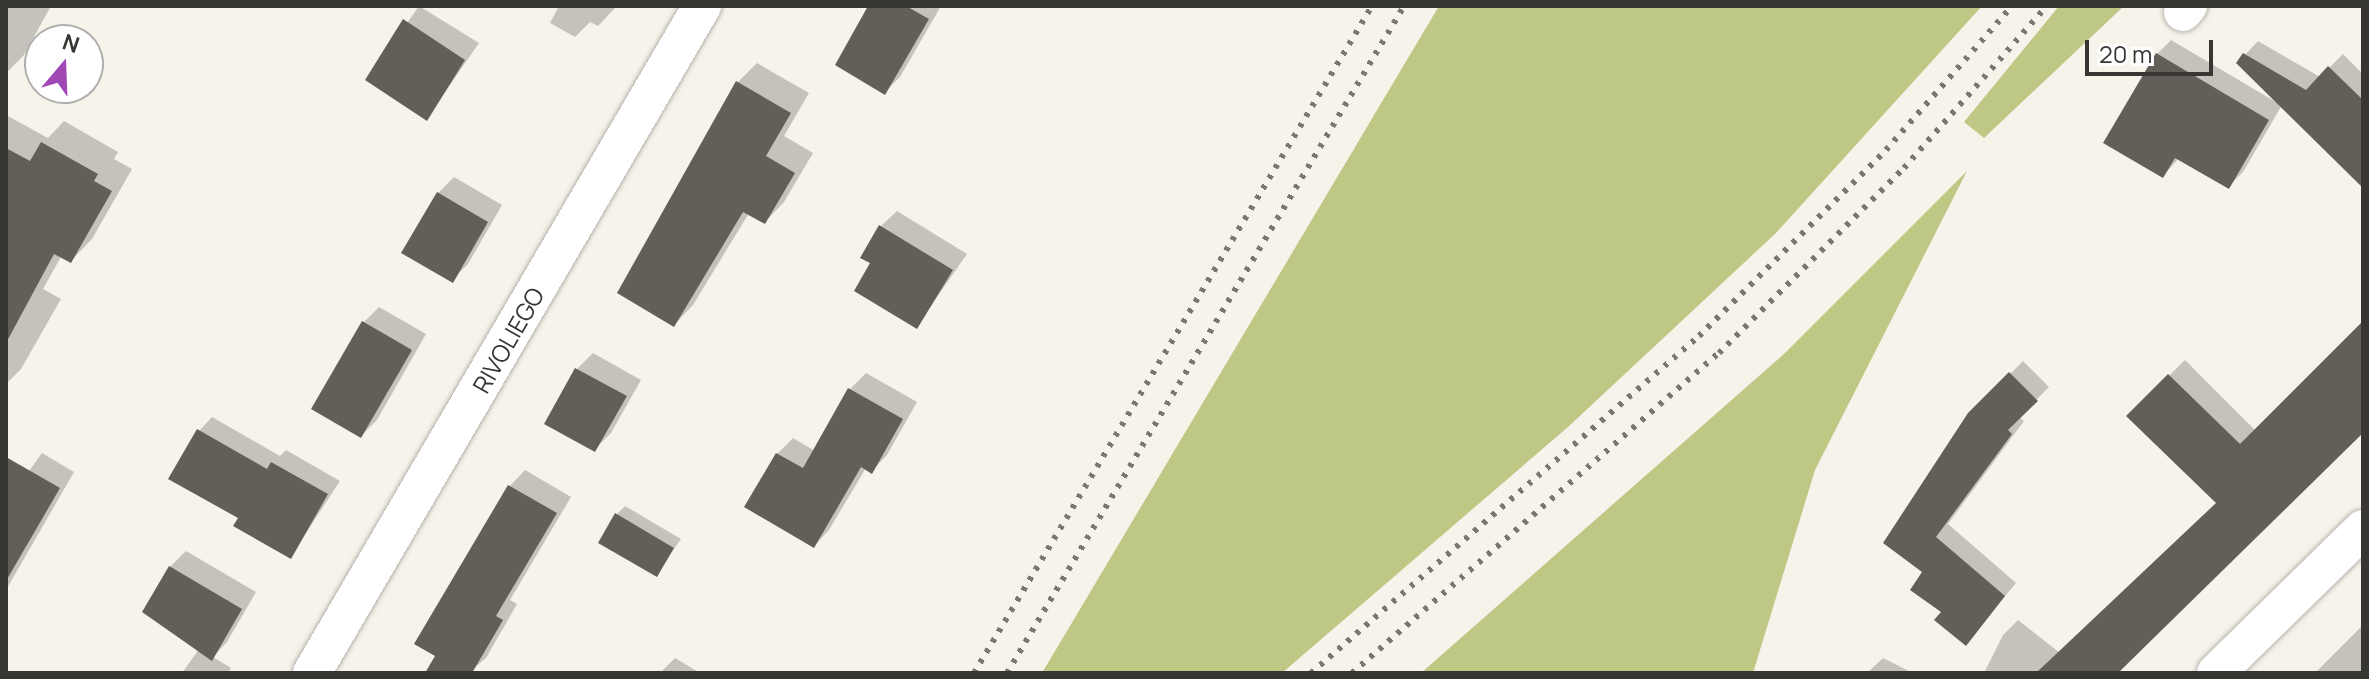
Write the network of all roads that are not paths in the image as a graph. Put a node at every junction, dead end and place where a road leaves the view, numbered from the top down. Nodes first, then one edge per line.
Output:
1 (702, 6) edge
2 (2363, 529) edge
3 (312, 673) edge
4 (2216, 673) edge

1 - 3 street, RIVOLIEGO
2 - 4 street

